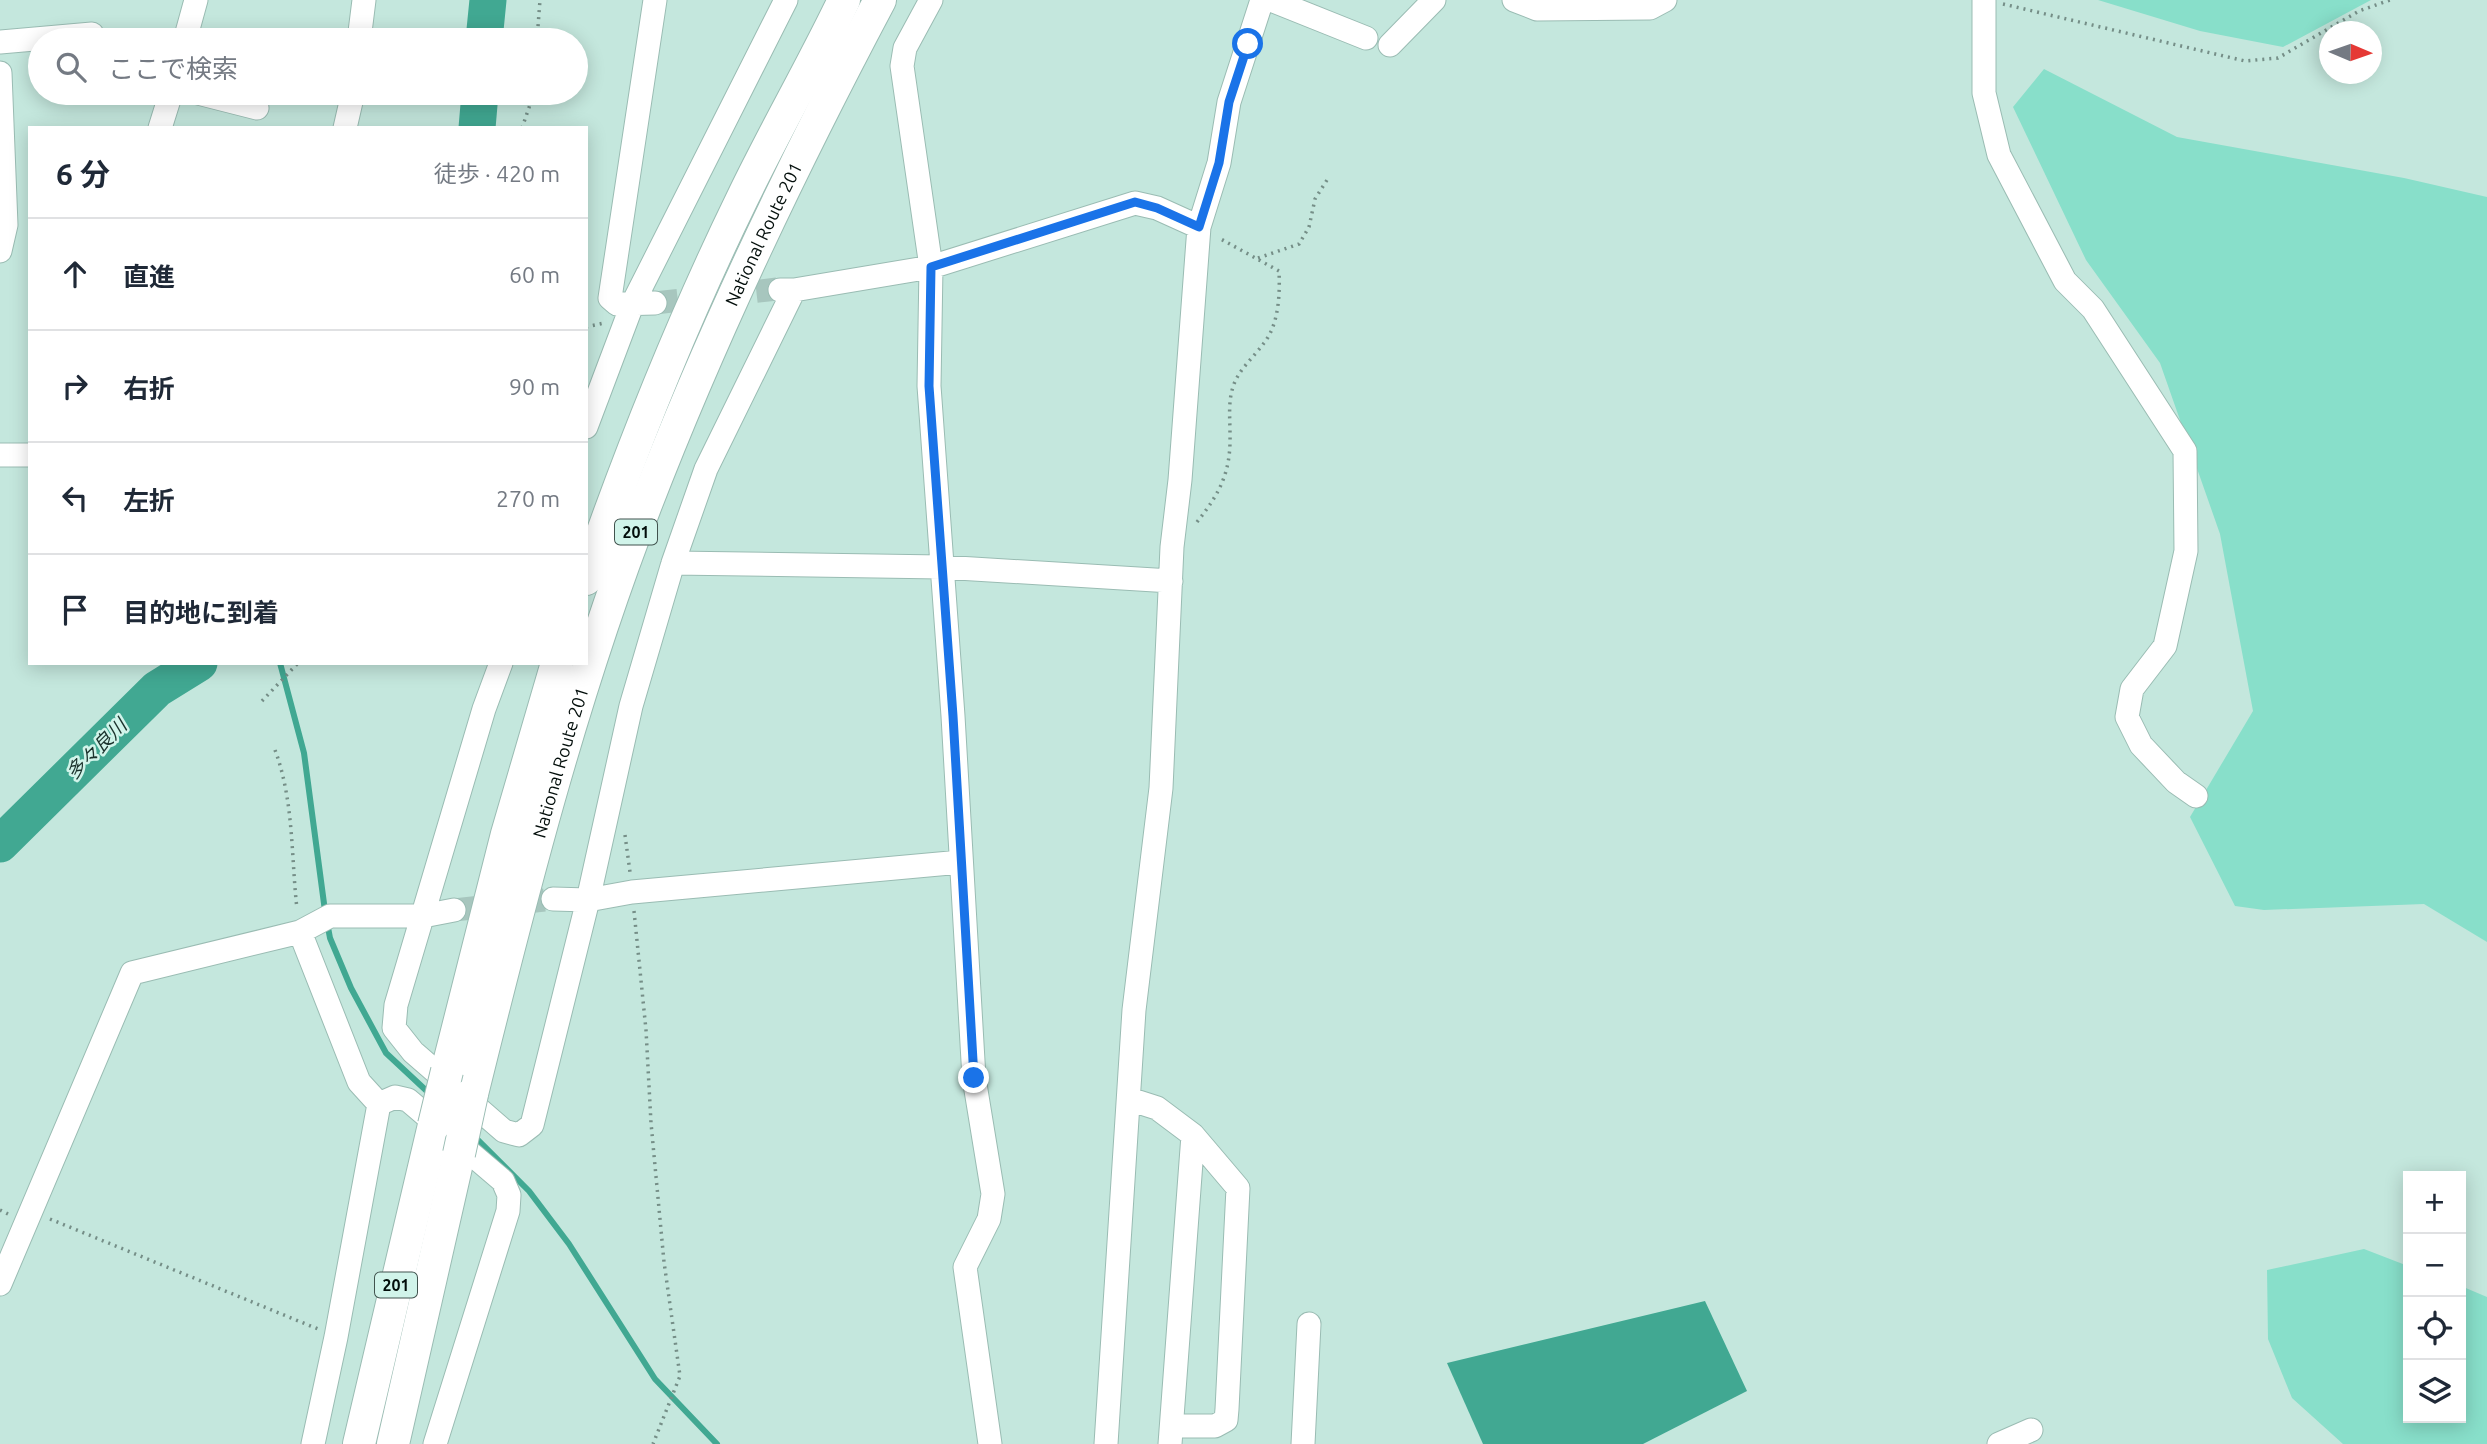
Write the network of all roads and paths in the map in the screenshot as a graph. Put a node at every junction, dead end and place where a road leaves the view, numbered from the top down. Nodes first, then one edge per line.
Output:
1 (196, 0) edge
2 (364, 0) edge
3 (540, 0) edge
4 (655, 0) edge
5 (786, 0) edge
6 (844, 0) edge
7 (880, 0) edge
8 (931, 0) edge
9 (1262, 0) edge
10 (1271, 0) edge
11 (1434, 0) edge
12 (1514, 0) edge
13 (1665, 0) edge
14 (1984, 0) edge
15 (2390, 0) edge
16 (188, 28) edge
17 (360, 28) edge
18 (538, 28) edge
19 (1366, 38) dead end
20 (28, 40) edge
21 (0, 42) edge
22 (1390, 45) dead end
23 (0, 73) edge
24 (167, 105) edge
25 (245, 105) edge
26 (350, 105) edge
27 (530, 105) edge
28 (257, 108) dead end
29 (161, 126) edge
30 (345, 126) edge
31 (523, 126) edge
32 (1326, 180) dead end
33 (1199, 227) junction
34 (0, 251) edge
35 (1256, 259) junction
36 (931, 267) junction
37 (643, 304) junction
38 (588, 423) edge
39 (0, 455) edge
40 (28, 455) edge
41 (1172, 547) junction
42 (673, 563) junction
43 (941, 567) junction
44 (588, 573) edge
45 (1171, 581) junction
46 (297, 665) edge
47 (500, 665) edge
48 (556, 665) edge
49 (262, 701) dead end
50 (275, 750) dead end
51 (2196, 796) dead end
52 (961, 862) junction
53 (632, 892) junction
54 (553, 899) tunnel mouth
55 (588, 900) junction
56 (454, 910) tunnel mouth
57 (423, 916) junction
58 (304, 931) junction
59 (1129, 1099) junction
60 (379, 1104) junction
61 (1193, 1135) junction
62 (31, 1212) junction
63 (0, 1284) edge
64 (1309, 1324) dead end
65 (336, 1336) junction
66 (2031, 1430) dead end
67 (1171, 1435) edge
68 (313, 1444) edge
69 (359, 1444) edge
70 (393, 1444) edge
71 (435, 1444) edge
72 (653, 1444) edge
73 (990, 1444) edge
74 (1106, 1444) edge
75 (1303, 1444) edge
76 (1999, 1444) edge

1 - 16 street
2 - 17 street
3 - 18 path
4 - 37 street
5 - 37 street
6 - 44 highway, National Route 201 / 201
7 - 70 highway, National Route 201 / 201, bridge
8 - 36 street
9 - 33 street
10 - 19 street
11 - 22 street
12 - 13 street
14 - 15 path
14 - 51 street
20 - 21 street
23 - 34 street
24 - 29 street
25 - 28 street
26 - 30 street
27 - 31 path
32 - 35 path
33 - 35 path
33 - 36 street
33 - 41 street
35 - 41 path
36 - 42 street
36 - 43 street
37 - 38 street
39 - 40 street
41 - 45 street
42 - 43 street
42 - 55 street
43 - 45 street
43 - 52 street
45 - 59 street
46 - 49 path
47 - 57 street
48 - 69 highway, National Route 201 / 201, bridge
50 - 58 path
52 - 53 street
52 - 73 street
53 - 55 street
53 - 72 path
54 - 55 street
55 - 57 street
56 - 57 street
57 - 58 street
58 - 60 street
58 - 62 street
59 - 61 street
59 - 74 street
60 - 65 street
60 - 71 street
61 - 67 street
61 - 67 street
62 - 63 street
62 - 65 path
64 - 75 street
65 - 68 street
66 - 76 street

